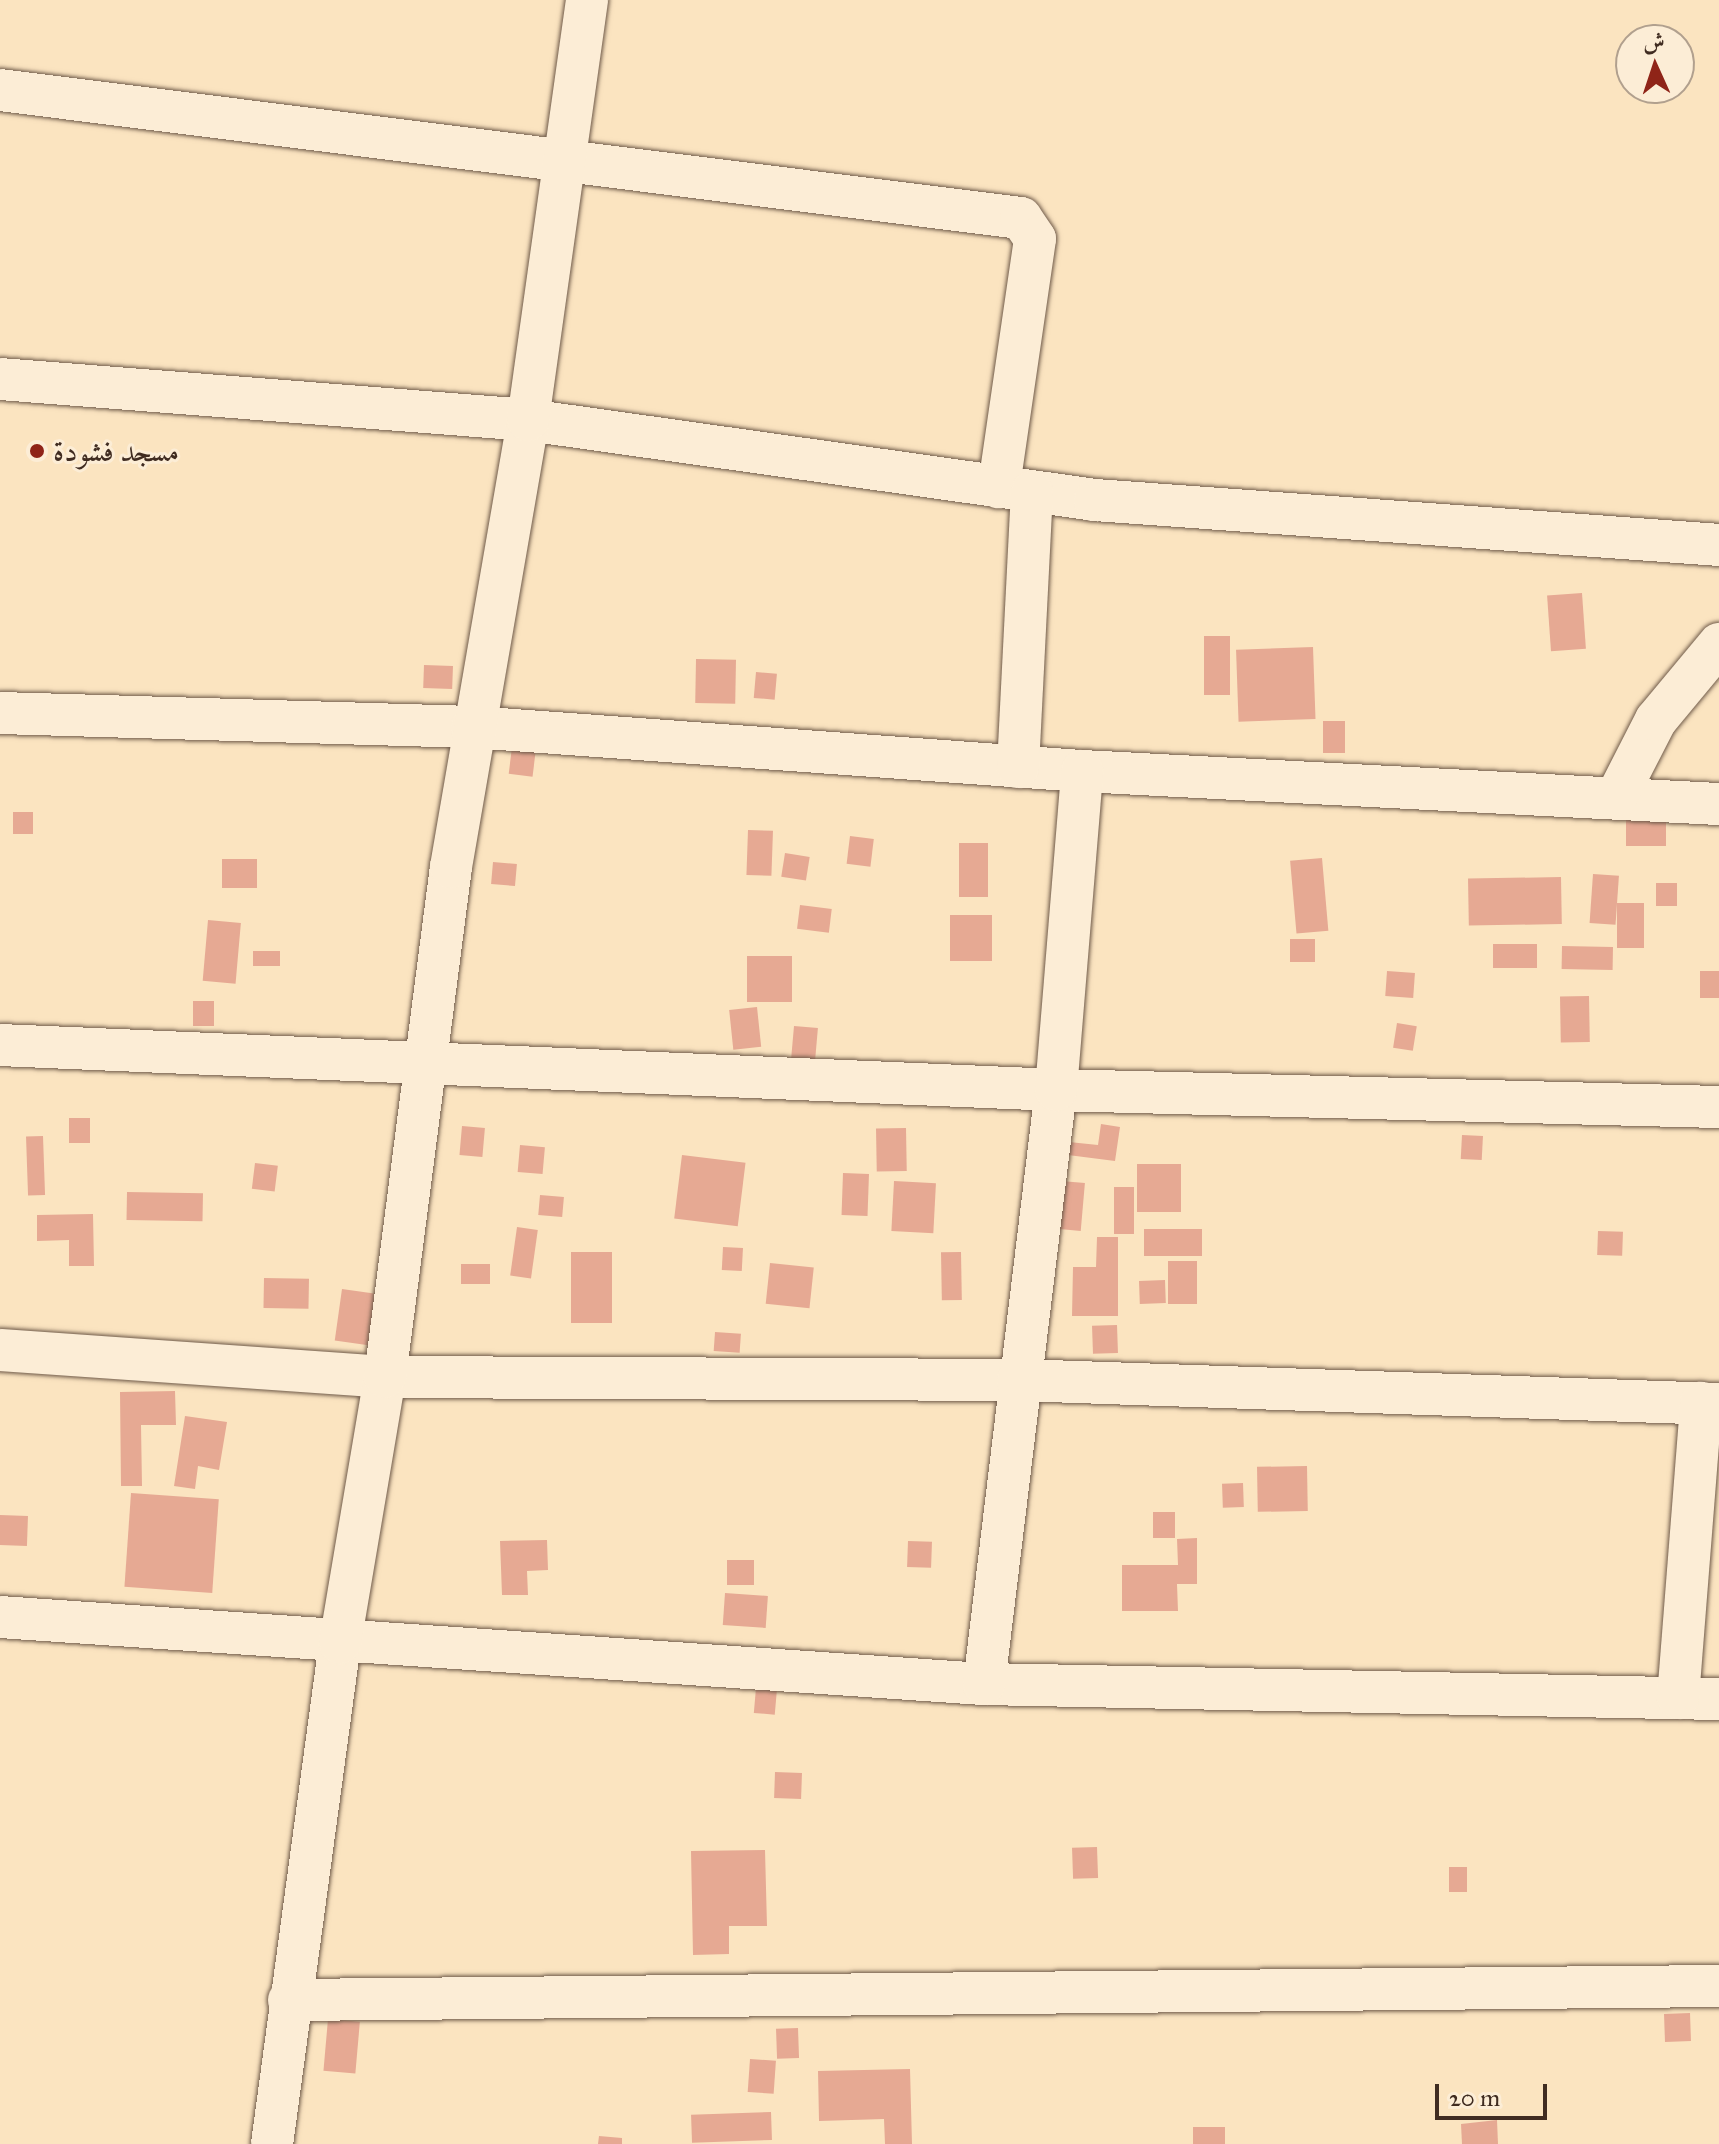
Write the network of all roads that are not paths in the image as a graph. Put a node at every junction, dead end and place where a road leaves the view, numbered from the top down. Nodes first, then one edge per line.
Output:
1 (587, 0) edge
2 (0, 90) edge
3 (564, 157) junction
4 (0, 379) edge
5 (528, 420) junction
6 (1016, 490) junction
7 (1719, 545) edge
8 (1719, 644) edge
9 (0, 713) edge
10 (472, 727) junction
11 (1018, 767) junction
12 (1082, 771) junction
13 (1616, 798) junction
14 (1719, 804) edge
15 (0, 1045) edge
16 (428, 1063) junction
17 (1056, 1090) junction
18 (1719, 1107) edge
19 (0, 1350) edge
20 (385, 1377) junction
21 (1018, 1380) junction
22 (1710, 1403) edge
23 (0, 1617) edge
24 (340, 1643) junction
25 (984, 1684) junction
26 (1678, 1698) junction
27 (1719, 1699) edge
28 (1719, 1986) edge
29 (289, 2000) junction
30 (272, 2144) edge

1 - 3 street
2 - 3 street
3 - 5 street
3 - 6 street
4 - 5 street
5 - 6 street
5 - 10 street
6 - 7 street
6 - 11 street
8 - 13 street
9 - 10 street
10 - 11 street
10 - 16 street
11 - 12 street
12 - 13 street
12 - 17 street
13 - 14 street
15 - 16 street
16 - 17 street
16 - 20 street
17 - 18 street
17 - 21 street
19 - 20 street
20 - 21 street
20 - 24 street
21 - 22 street
21 - 25 street
22 - 26 street
23 - 24 street
24 - 25 street
24 - 29 street
25 - 26 street
26 - 27 street
28 - 29 street
29 - 30 street

